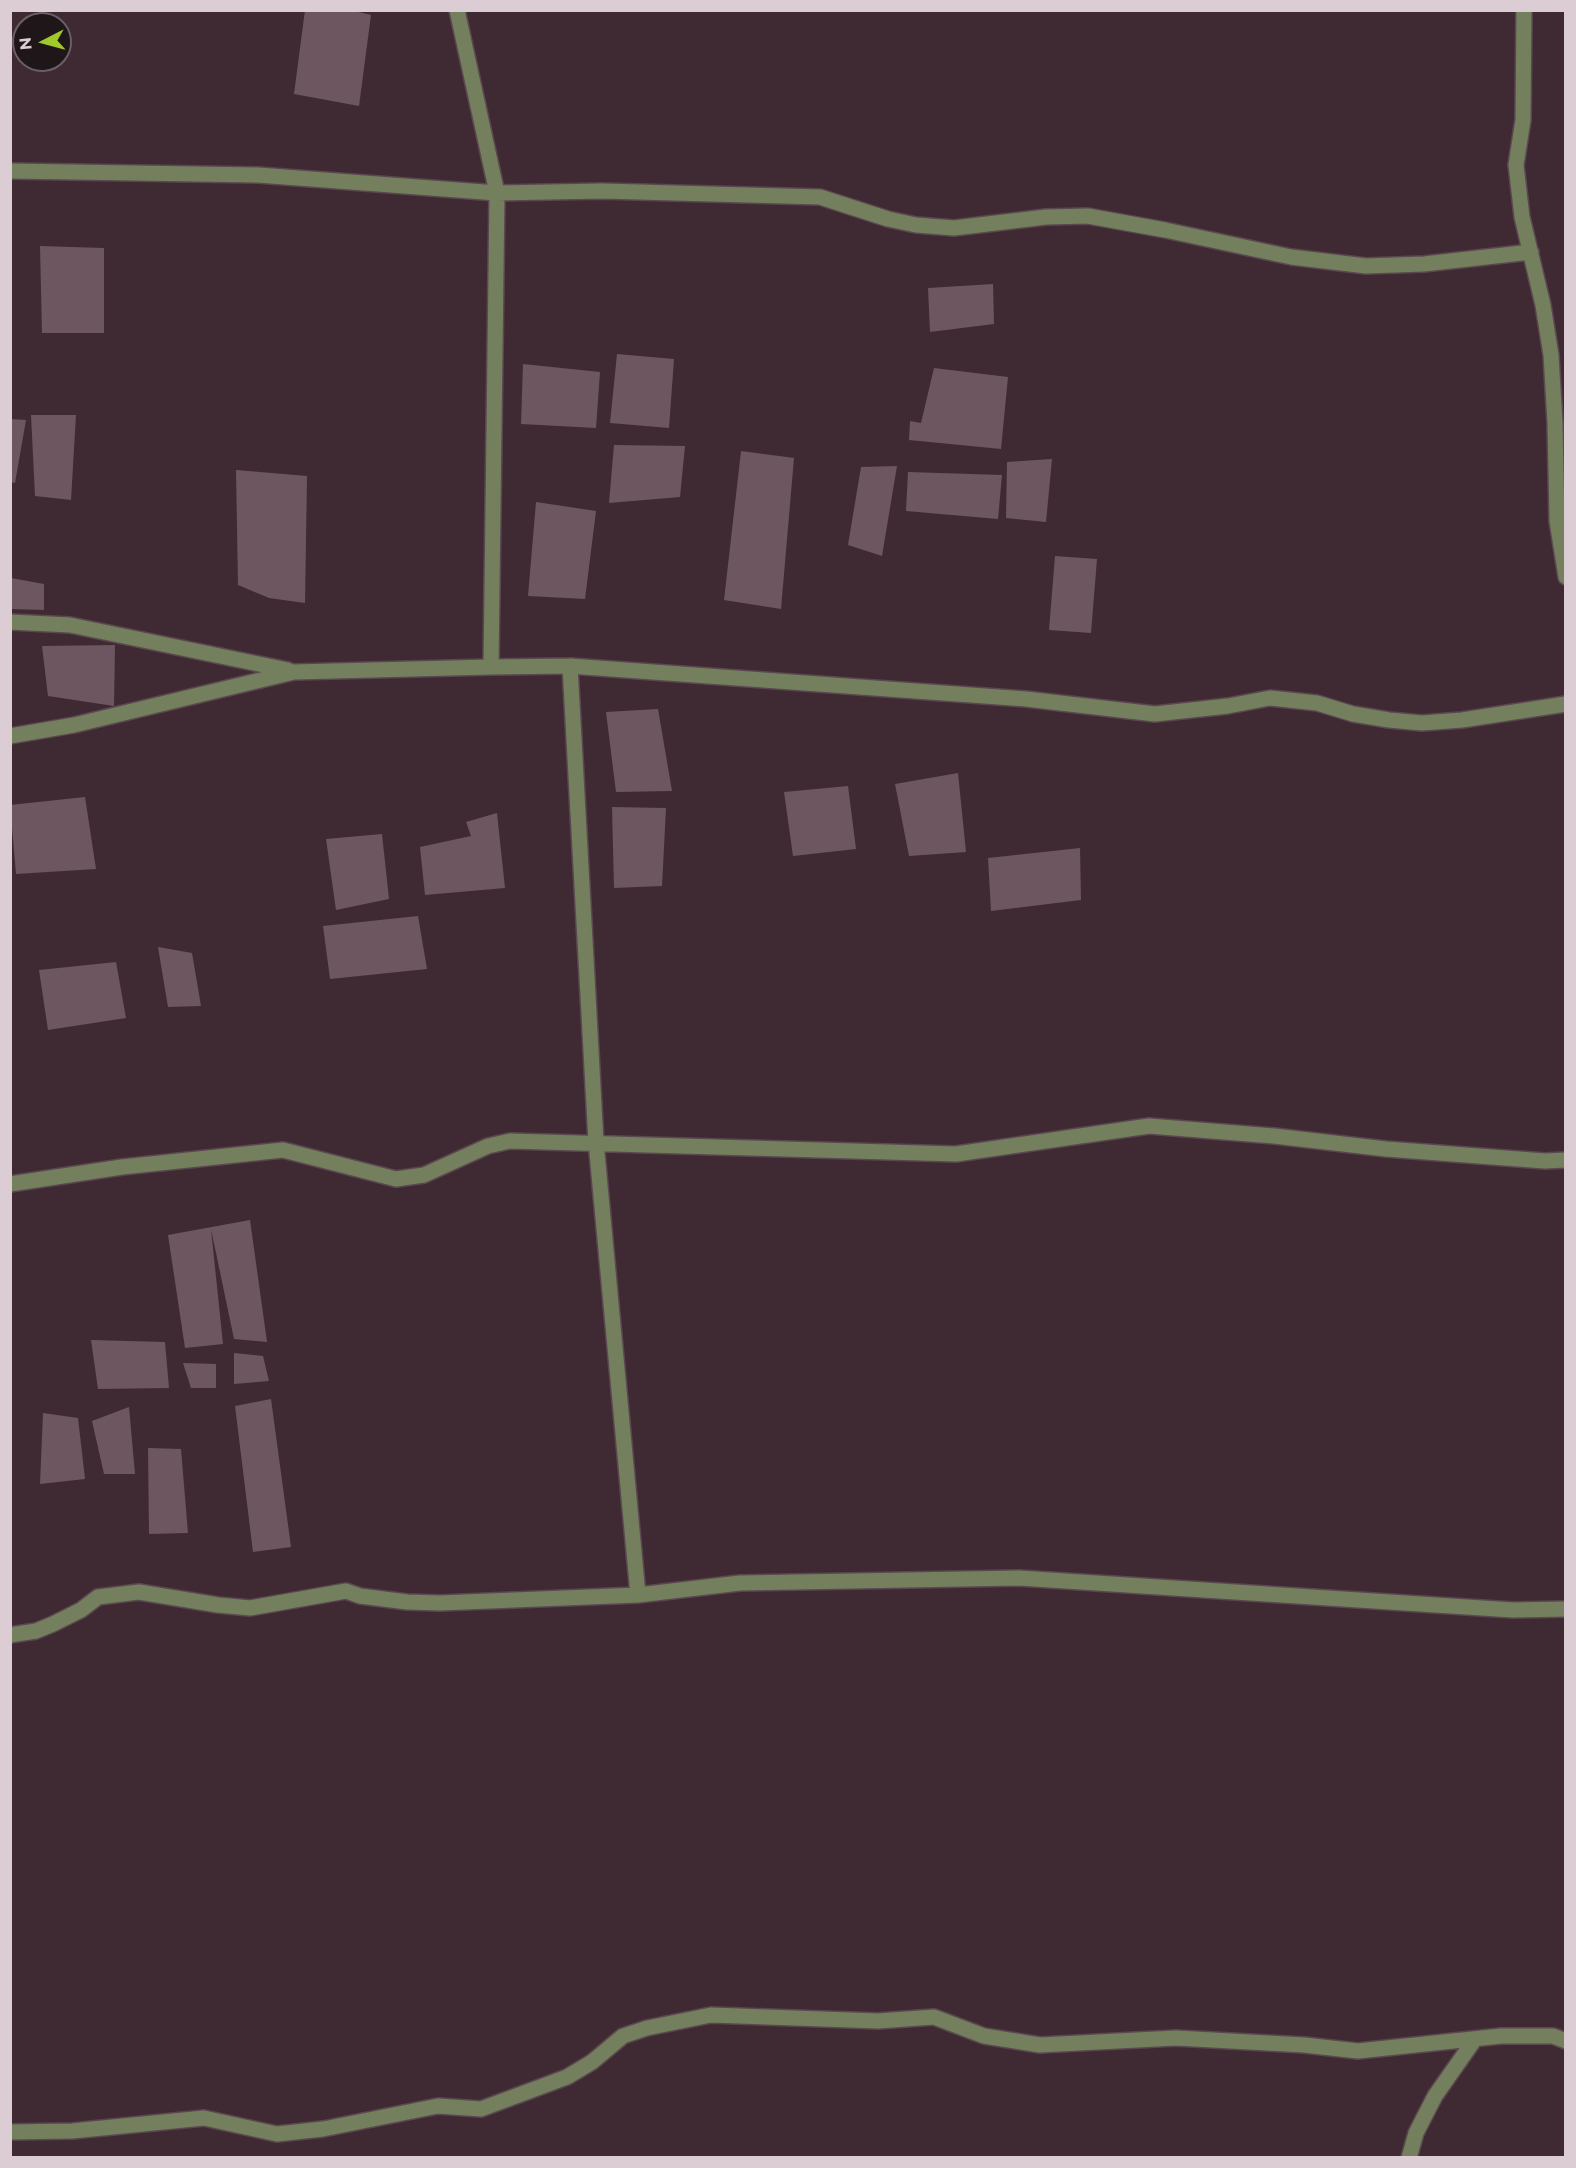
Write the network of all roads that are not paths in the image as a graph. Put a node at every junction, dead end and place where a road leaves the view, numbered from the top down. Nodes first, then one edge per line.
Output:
1 (457, 10) edge
2 (1524, 10) edge
3 (10, 171) edge
4 (497, 194) junction
5 (1530, 252) junction
6 (1560, 414) edge
7 (1566, 577) edge
8 (10, 622) edge
9 (570, 666) junction
10 (491, 667) junction
11 (294, 672) junction
12 (1566, 704) edge
13 (10, 736) edge
14 (596, 1142) junction
15 (1566, 1160) edge
16 (10, 1184) edge
17 (638, 1595) junction
18 (1566, 1609) edge
19 (10, 1635) edge
20 (1475, 2039) junction
21 (1566, 2041) edge
22 (10, 2132) edge
23 (1409, 2157) edge

1 - 4 street
2 - 5 street
3 - 4 street
4 - 5 street
4 - 10 street
5 - 6 street
6 - 7 street
8 - 11 street
9 - 10 street
9 - 12 street
9 - 14 street
10 - 11 street
11 - 13 street
14 - 15 street
14 - 16 street
14 - 17 street
17 - 18 street
17 - 19 street
20 - 21 street
20 - 22 street
20 - 23 street

